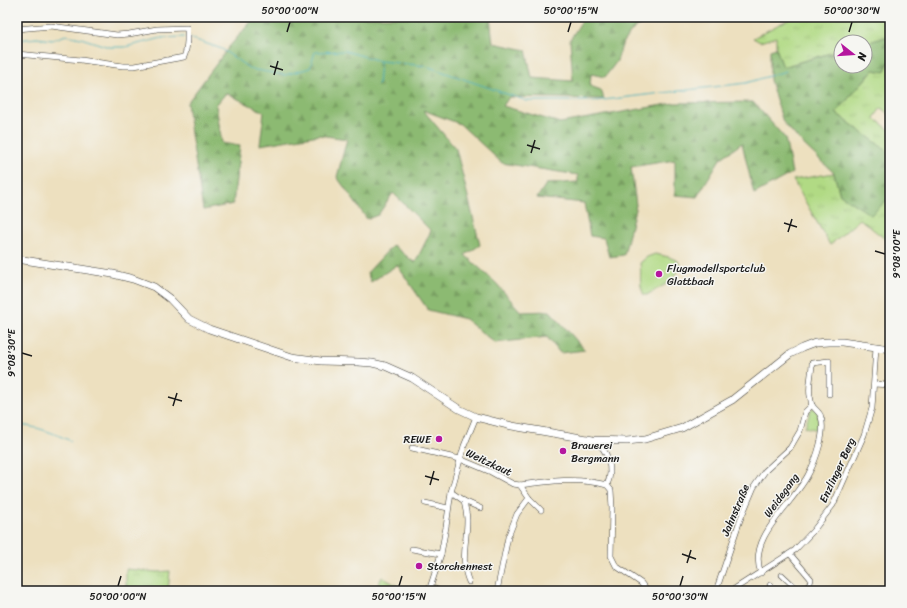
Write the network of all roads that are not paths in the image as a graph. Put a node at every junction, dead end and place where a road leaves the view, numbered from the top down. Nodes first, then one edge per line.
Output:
1 (17, 29) edge
2 (17, 54) edge
3 (17, 259) edge
4 (876, 347) junction
5 (890, 350) edge
6 (874, 384) junction
7 (890, 385) edge
8 (829, 394) dead end
9 (812, 405) junction
10 (476, 417) junction
11 (593, 440) junction
12 (412, 448) dead end
13 (460, 459) junction
14 (520, 485) junction
15 (607, 485) junction
16 (451, 492) junction
17 (529, 498) junction
18 (464, 501) junction
19 (426, 503) dead end
20 (448, 508) junction
21 (480, 508) dead end
22 (541, 510) dead end
23 (412, 549) dead end
24 (441, 554) junction
25 (790, 554) junction
26 (761, 573) junction
27 (782, 575) dead end
28 (469, 582) dead end
29 (770, 585) dead end
30 (430, 589) edge
31 (439, 591) edge
32 (497, 591) edge
33 (647, 591) edge
34 (716, 591) edge
35 (731, 591) edge
36 (776, 591) edge
37 (800, 591) edge

1 - 2 street
3 - 10 main road
4 - 5 main road
4 - 6 street, Enzlinger Berg
4 - 11 main road
6 - 7 street
6 - 25 street, Enzlinger Berg
8 - 9 street, Weidegang
9 - 26 street, Weidegang
9 - 34 street, Jahnstraße
10 - 11 main road
10 - 13 street
11 - 15 street
12 - 13 street, Weitzkaut
13 - 14 street, Weitzkaut
13 - 16 street
14 - 15 street, Weitzkaut
14 - 17 street
15 - 33 street
16 - 18 street
16 - 20 street
17 - 22 street
17 - 32 street
18 - 21 street
18 - 28 street
19 - 20 street
20 - 24 street
23 - 24 street
24 - 30 street
25 - 26 street, Enzlinger Berg
25 - 37 street
26 - 35 street, Enzlinger Berg
27 - 37 street
29 - 36 street
30 - 31 street

